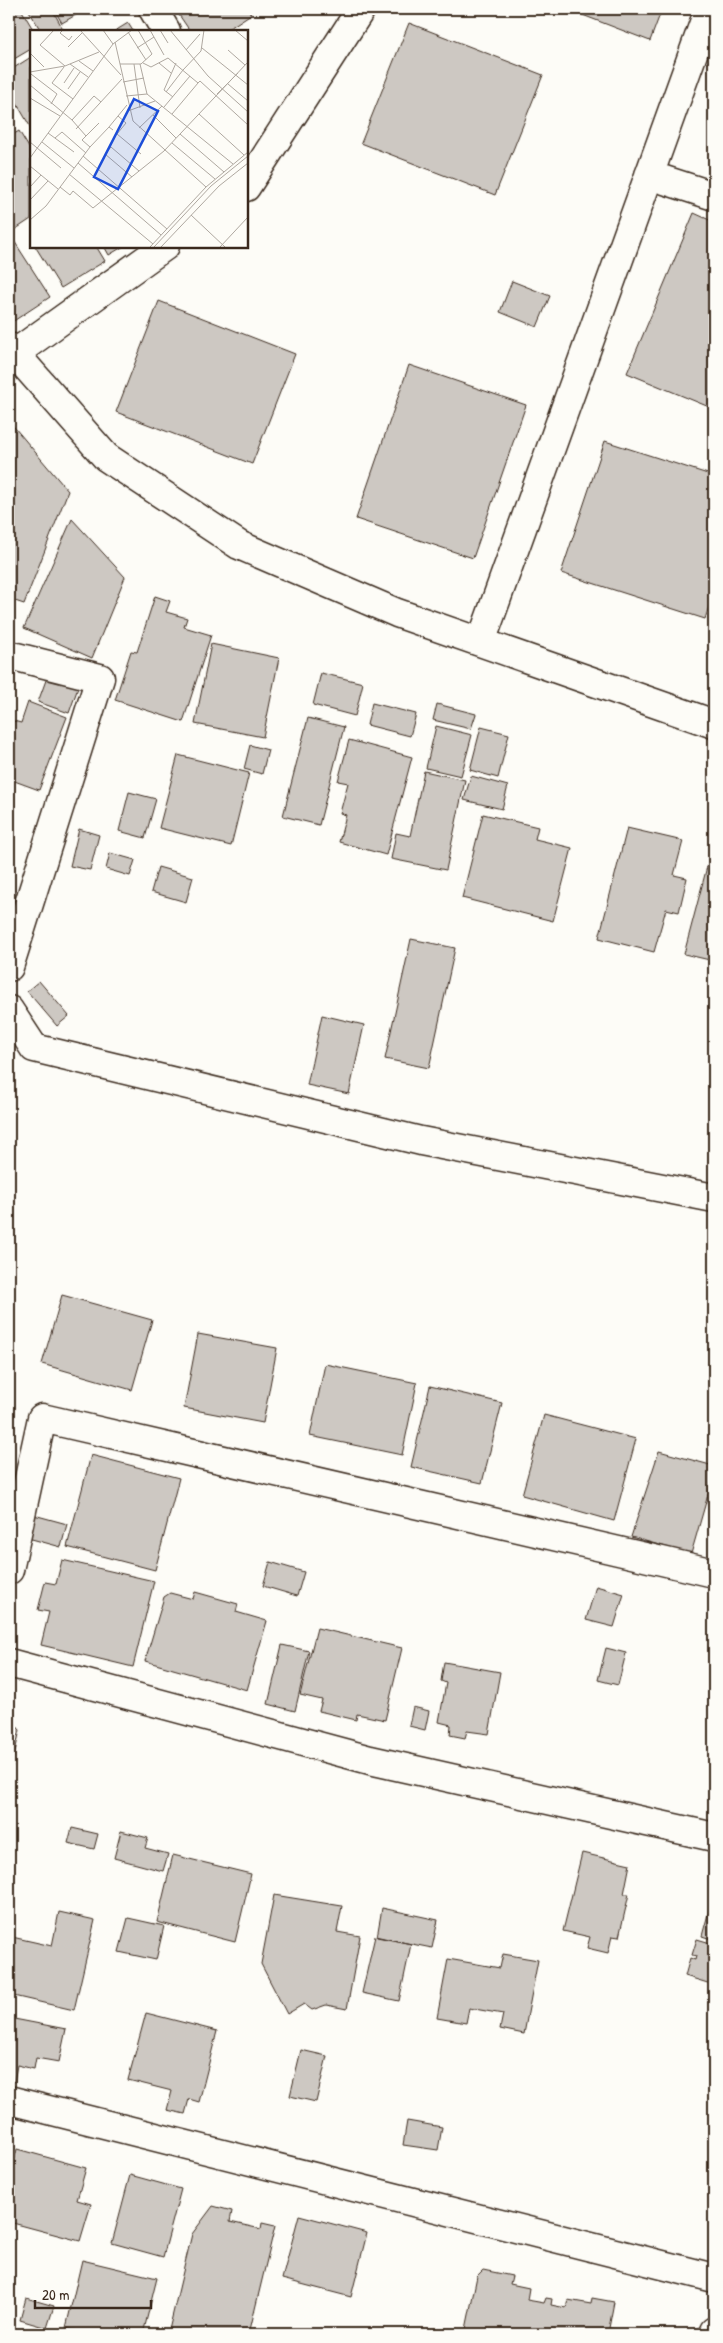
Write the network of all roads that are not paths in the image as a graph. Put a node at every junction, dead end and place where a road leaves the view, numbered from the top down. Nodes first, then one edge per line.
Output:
1 (153, 9) edge
2 (361, 9) edge
3 (709, 9) edge
4 (165, 30) edge
5 (254, 151) edge
6 (649, 176) junction
7 (248, 178) edge
8 (714, 196) edge
9 (162, 248) edge
10 (11, 350) edge
11 (481, 642) junction
12 (9, 655) edge
13 (714, 724) edge
14 (9, 967) edge
15 (9, 1010) edge
16 (714, 1198) edge
17 (9, 1570) edge
18 (714, 1574) edge
19 (9, 1663) edge
20 (714, 1837) edge
21 (9, 2100) edge
22 (714, 2278) edge

1 - 4 street
2 - 5 street
3 - 6 street
5 - 7 street
6 - 8 street
6 - 11 street
9 - 10 street
10 - 11 street
11 - 13 street
12 - 14 street
15 - 16 street
17 - 18 street
19 - 20 street
21 - 22 street

